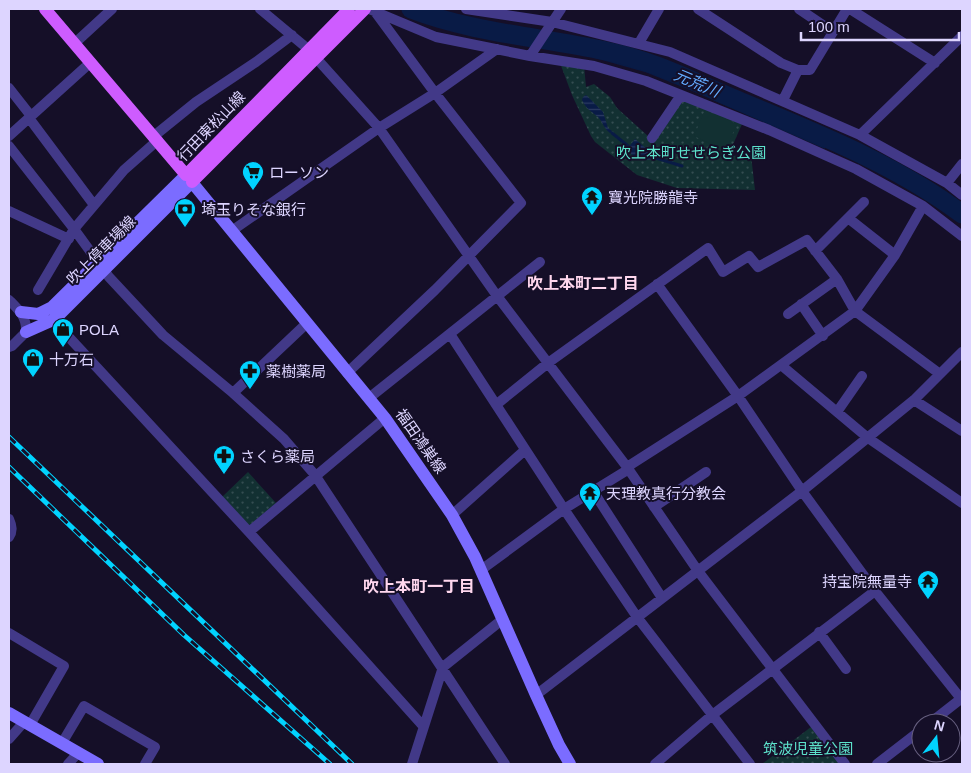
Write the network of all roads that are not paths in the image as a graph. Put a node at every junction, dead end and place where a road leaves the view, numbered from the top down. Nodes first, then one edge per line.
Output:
1 (45, 9) edge
2 (112, 9) edge
3 (260, 9) edge
4 (349, 9) edge
5 (466, 9) edge
6 (561, 9) edge
7 (658, 9) edge
8 (698, 9) edge
9 (799, 9) edge
10 (848, 9) edge
11 (370, 10) edge
12 (552, 22) junction
13 (834, 32) junction
14 (292, 35) junction
15 (962, 36) edge
16 (75, 42) junction
17 (639, 43) junction
18 (498, 49) junction
19 (312, 53) junction
20 (530, 56) junction
21 (91, 62) junction
22 (935, 63) junction
23 (798, 70) junction
24 (9, 88) edge
25 (435, 93) junction
26 (681, 95) junction
27 (783, 100) junction
28 (30, 117) junction
29 (379, 128) junction
30 (860, 135) junction
31 (9, 136) edge
32 (156, 138) junction
33 (652, 138) dead end
34 (9, 146) edge
35 (962, 164) edge
36 (189, 178) junction
37 (947, 183) junction
38 (962, 195) edge
39 (864, 202) dead end
40 (94, 205) junction
41 (923, 206) junction
42 (9, 211) edge
43 (848, 218) junction
44 (74, 229) junction
45 (233, 230) junction
46 (962, 236) edge
47 (69, 239) junction
48 (815, 251) junction
49 (468, 255) junction
50 (895, 255) junction
51 (540, 262) dead end
52 (100, 266) junction
53 (837, 279) junction
54 (657, 284) junction
55 (38, 290) dead end
56 (497, 296) junction
57 (9, 300) edge
58 (801, 304) junction
59 (855, 311) junction
60 (20, 312) junction
61 (788, 314) dead end
62 (53, 320) junction
63 (306, 324) junction
64 (26, 332) junction
65 (450, 334) junction
66 (823, 336) junction
67 (9, 347) edge
68 (962, 352) edge
69 (548, 362) junction
70 (780, 365) junction
71 (348, 372) junction
72 (940, 374) junction
73 (862, 376) dead end
74 (233, 393) junction
75 (738, 396) junction
76 (369, 398) junction
77 (914, 400) junction
78 (497, 404) junction
79 (837, 412) junction
80 (385, 418) junction
81 (962, 431) edge
82 (868, 438) junction
83 (525, 450) junction
84 (628, 468) junction
85 (706, 472) dead end
86 (315, 475) junction
87 (593, 491) junction
88 (802, 491) junction
89 (962, 503) edge
90 (654, 507) junction
91 (564, 509) junction
92 (452, 515) junction
93 (9, 519) edge
94 (249, 532) junction
95 (9, 537) edge
96 (481, 570) junction
97 (698, 571) junction
98 (875, 590) junction
99 (662, 598) junction
100 (637, 617) junction
101 (503, 619) junction
102 (819, 632) junction
103 (9, 634) edge
104 (443, 667) junction
105 (846, 669) dead end
106 (773, 670) junction
107 (536, 695) junction
108 (962, 699) edge
109 (9, 713) edge
110 (943, 713) edge
111 (711, 716) junction
112 (27, 723) junction
113 (423, 726) junction
114 (911, 738) edge
115 (9, 739) edge
116 (62, 743) junction
117 (78, 753) junction
118 (68, 764) edge
119 (98, 764) edge
120 (145, 764) edge
121 (412, 764) edge
122 (505, 764) edge
123 (570, 764) edge
124 (655, 764) edge
125 (750, 764) edge
126 (846, 764) edge
127 (877, 764) edge

1 - 16 main road, 行田東松山線
2 - 16 street
3 - 14 street
4 - 19 main road, 行田東松山線
5 - 12 street
6 - 12 street
7 - 17 street
8 - 23 street
9 - 13 street
10 - 13 street
10 - 22 street
11 - 18 street
11 - 19 main road, 行田東松山線
11 - 25 street
12 - 17 street
12 - 20 street
13 - 23 street
14 - 19 street
14 - 32 street
15 - 22 street
16 - 21 main road, 行田東松山線
17 - 27 street
18 - 20 street
18 - 25 street
19 - 29 street
19 - 36 main road, 行田東松山線
20 - 26 street
21 - 28 street
21 - 32 main road, 行田東松山線
22 - 30 street
23 - 27 street
24 - 28 street
25 - 29 street
25 - 49 street
26 - 33 street
26 - 41 street
27 - 30 street
28 - 31 street
28 - 40 street
29 - 45 street
29 - 49 street
30 - 37 street
32 - 36 main road, 行田東松山線
32 - 40 street
34 - 44 street
35 - 37 street
36 - 45 main road, 福田鴻巣線
36 - 52 main road, 吹上停車場線
37 - 38 street
39 - 43 street
40 - 44 street
41 - 46 street
41 - 50 street
42 - 47 street
43 - 48 street
43 - 50 street
44 - 47 street
44 - 52 street
45 - 63 main road, 福田鴻巣線
47 - 55 street
48 - 53 street
48 - 54 street
49 - 56 street
49 - 71 street
50 - 59 street
51 - 56 street
52 - 60 main road, 吹上停車場線
52 - 62 main road, 吹上停車場線
52 - 74 street
53 - 58 street
53 - 59 street
54 - 69 street
54 - 75 street
56 - 65 street
56 - 69 street
57 - 60 street
58 - 61 street
58 - 66 street
59 - 66 street
59 - 72 street
60 - 64 street
62 - 64 main road, 吹上停車場線
62 - 94 street
63 - 71 main road, 福田鴻巣線
63 - 74 street
64 - 67 street
65 - 76 street
65 - 78 street
66 - 70 street
68 - 72 street
69 - 78 street
69 - 84 street
70 - 75 street
70 - 79 street
71 - 76 main road, 福田鴻巣線
72 - 77 street
73 - 79 street
74 - 86 street
75 - 84 street
75 - 88 street
76 - 80 main road, 福田鴻巣線
77 - 81 street
77 - 82 street
78 - 83 street
79 - 82 street
80 - 86 street
80 - 92 main road, 福田鴻巣線
82 - 88 street
82 - 89 street
83 - 91 street
83 - 92 street
84 - 87 street
84 - 90 street
85 - 90 street
86 - 94 street
86 - 104 street
87 - 91 street
87 - 99 street
88 - 97 street
88 - 98 street
90 - 97 street
91 - 96 street
91 - 100 street
92 - 96 main road, 福田鴻巣線
93 - 95 street
94 - 113 street
96 - 101 main road, 福田鴻巣線
97 - 99 street
97 - 106 street
98 - 102 street
98 - 108 street
99 - 100 street
100 - 107 street
100 - 111 street
101 - 104 street
101 - 107 main road, 福田鴻巣線
102 - 105 street
102 - 106 street
103 - 112 street
104 - 113 street
104 - 122 street
106 - 111 street
106 - 126 street
107 - 123 main road, 福田鴻巣線
108 - 110 street
109 - 112 main road
111 - 124 street
111 - 125 street
112 - 115 street
112 - 116 main road
113 - 121 street
114 - 127 street
116 - 117 main road
116 - 120 street
117 - 118 street
117 - 119 main road

